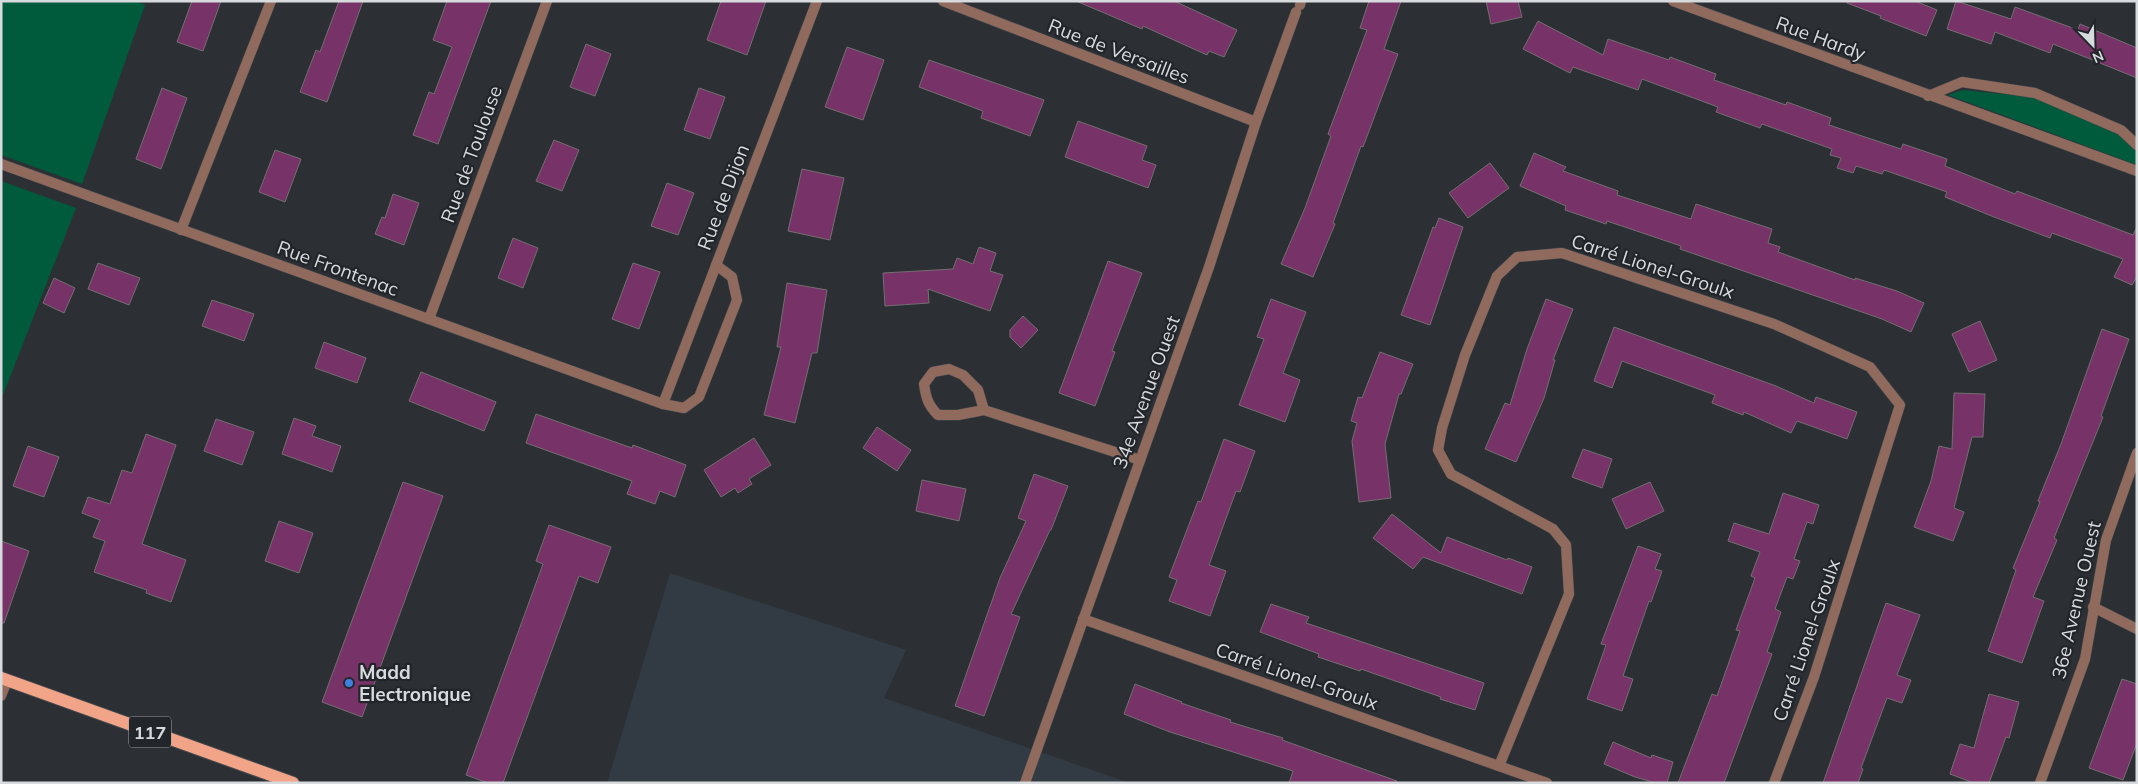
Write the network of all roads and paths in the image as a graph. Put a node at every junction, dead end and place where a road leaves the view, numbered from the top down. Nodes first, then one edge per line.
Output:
1 (271, 1) edge
2 (546, 1) edge
3 (816, 1) edge
4 (943, 1) edge
5 (1674, 1) edge
6 (1299, 6) edge
7 (1928, 96) junction
8 (1256, 122) junction
9 (2137, 145) edge
10 (1, 164) edge
11 (2137, 171) edge
12 (181, 230) junction
13 (716, 265) junction
14 (429, 319) junction
15 (663, 404) junction
16 (984, 410) junction
17 (2137, 453) edge
18 (1140, 460) junction
19 (2093, 607) junction
20 (1083, 619) junction
21 (2137, 629) edge
22 (4, 680) edge
23 (1, 696) edge
24 (1499, 766) junction
25 (293, 783) edge
26 (1025, 783) edge
27 (1547, 783) edge
28 (1774, 783) edge
29 (2040, 783) edge

1 - 12 street
2 - 14 street, Rue de Toulouse
3 - 13 street, Rue de Dijon
4 - 8 street, Rue de Versailles
5 - 7 street, Rue Hardy
6 - 8 street, 34e Avenue Ouest
7 - 9 street
7 - 11 street, Rue Hardy
8 - 18 street, 34e Avenue Ouest
10 - 12 street, Rue Frontenac
12 - 14 street, Rue Frontenac
13 - 15 street, Rue de Dijon
13 - 15 street, Rue Frontenac
14 - 15 street, Rue Frontenac
16 - 16 street
16 - 18 street
17 - 19 street, 36e Avenue Ouest
18 - 20 street, 34e Avenue Ouest
19 - 21 street
19 - 29 street, 36e Avenue Ouest
20 - 24 street, Carré Lionel-Groulx
20 - 26 street, 34e Avenue Ouest
22 - 23 street
22 - 25 main road, 117
24 - 27 street, Carré Lionel-Groulx
24 - 28 street, Carré Lionel-Groulx

